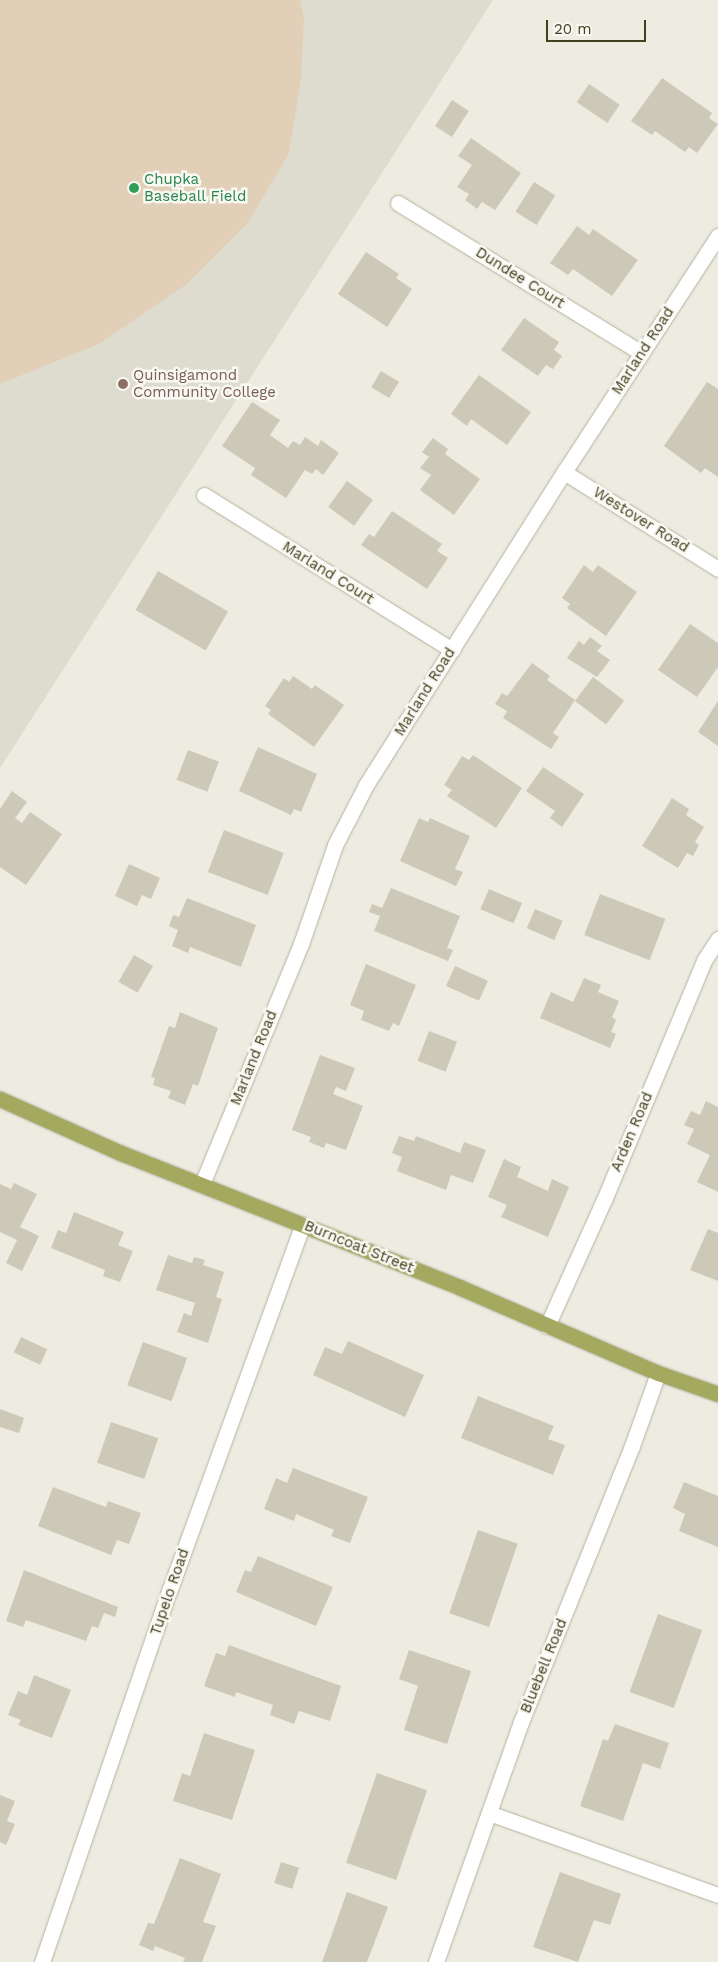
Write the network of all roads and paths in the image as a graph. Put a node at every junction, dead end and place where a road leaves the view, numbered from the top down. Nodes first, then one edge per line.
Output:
1 (398, 203) dead end
2 (718, 236) edge
3 (642, 353) junction
4 (564, 472) junction
5 (204, 495) dead end
6 (718, 568) edge
7 (453, 649) junction
8 (718, 939) edge
9 (713, 957) edge
10 (0, 1099) edge
11 (202, 1184) junction
12 (304, 1224) junction
13 (547, 1326) junction
14 (658, 1374) junction
15 (718, 1394) edge
16 (489, 1813) junction
17 (718, 1895) edge
18 (42, 1962) edge
19 (436, 1962) edge

1 - 3 street, Dundee Court
2 - 3 street, Marland Road
3 - 4 street, Marland Road
4 - 6 street, Westover Road
4 - 7 street, Marland Road
5 - 7 street, Marland Court
7 - 11 street, Marland Road
8 - 9 street, Arden Road
9 - 13 street, Arden Road
10 - 11 main road, Burncoat Street
11 - 12 main road, Burncoat Street
12 - 13 main road, Burncoat Street
12 - 18 street, Tupelo Road
13 - 14 main road, Burncoat Street
14 - 15 main road, Burncoat Street
14 - 16 street, Bluebell Road
16 - 17 street
16 - 19 street, Bluebell Road

